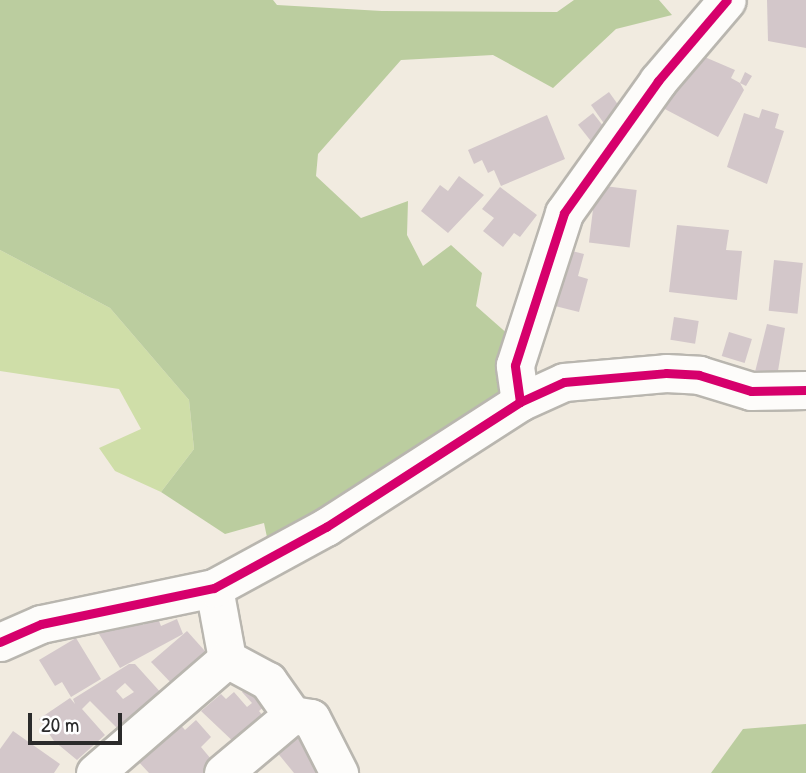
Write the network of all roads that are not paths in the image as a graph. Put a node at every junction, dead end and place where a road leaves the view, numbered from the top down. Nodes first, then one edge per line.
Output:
1 (727, 0) edge
2 (806, 390) edge
3 (520, 402) junction
4 (214, 588) junction
5 (0, 642) edge
6 (227, 659) junction
7 (292, 715) junction
8 (95, 773) edge
9 (223, 773) edge
10 (340, 773) edge

1 - 3 street
2 - 3 street
3 - 4 street
4 - 5 street
4 - 6 street
6 - 7 street
6 - 8 street
7 - 9 street
7 - 10 street

